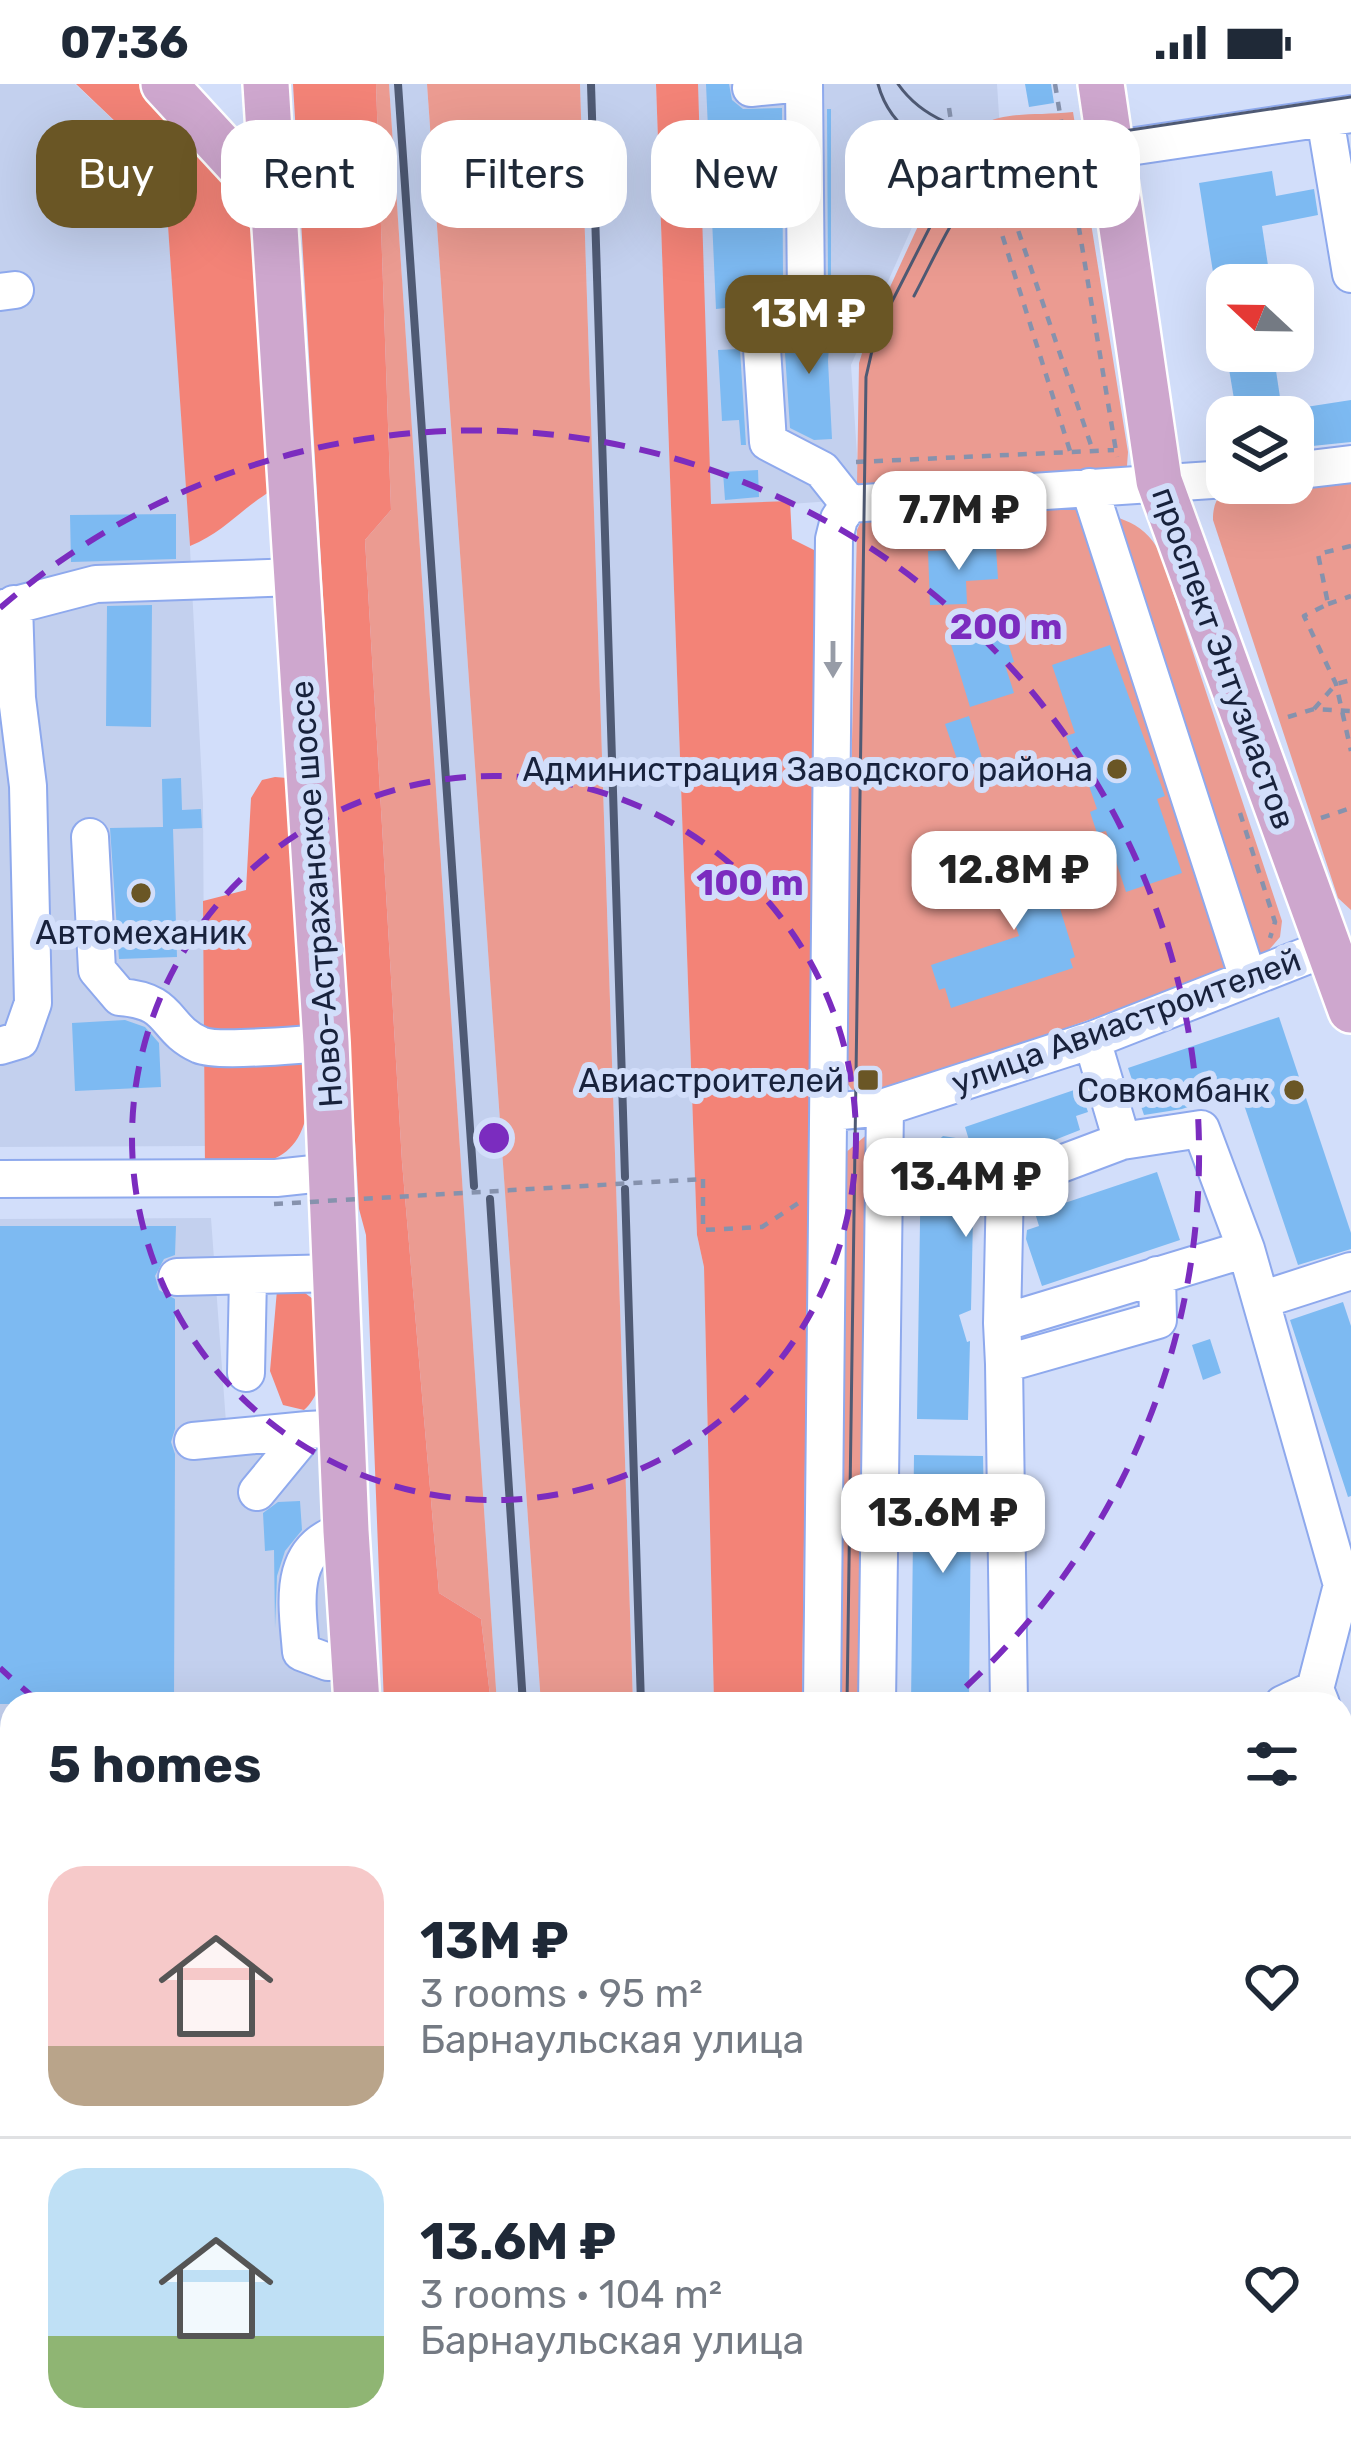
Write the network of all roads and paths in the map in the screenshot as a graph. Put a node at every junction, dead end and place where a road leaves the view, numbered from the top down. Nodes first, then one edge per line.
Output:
1 (164, 84) edge
2 (266, 84) edge
3 (792, 84) edge
4 (804, 84) edge
5 (1101, 84) edge
6 (751, 88) dead end
7 (949, 108) dead end
8 (1338, 116) edge
9 (268, 120) edge
10 (951, 120) edge
11 (1094, 120) edge
12 (221, 147) edge
13 (1140, 147) edge
14 (273, 228) edge
15 (1000, 228) edge
16 (1016, 228) edge
17 (1104, 228) edge
18 (1351, 274) edge
19 (1114, 450) dead end
20 (1070, 451) junction
21 (1351, 464) edge
22 (1314, 468) edge
23 (1091, 469) junction
24 (822, 470) junction
25 (1206, 479) edge
26 (1159, 481) junction
27 (850, 504) junction
28 (1351, 546) edge
29 (296, 577) junction
30 (1351, 596) edge
31 (1328, 604) junction
32 (7, 606) edge
33 (1351, 680) edge
34 (1336, 684) junction
35 (1314, 709) junction
36 (1348, 712) edge
37 (1288, 717) dead end
38 (1351, 751) edge
39 (1351, 808) edge
40 (1240, 812) dead end
41 (1321, 818) dead end
42 (90, 837) dead end
43 (1340, 943) edge
44 (1256, 962) junction
45 (1351, 1010) edge
46 (1092, 1040) junction
47 (326, 1043) junction
48 (0, 1046) edge
49 (885, 1107) junction
50 (830, 1112) junction
51 (1121, 1141) junction
52 (332, 1172) junction
53 (0, 1179) edge
54 (803, 1199) dead end
55 (274, 1204) dead end
56 (1246, 1249) junction
57 (1351, 1270) edge
58 (338, 1273) junction
59 (1156, 1275) junction
60 (177, 1277) dead end
61 (248, 1277) junction
62 (1261, 1300) junction
63 (1002, 1323) junction
64 (1004, 1364) junction
65 (246, 1372) dead end
66 (326, 1429) junction
67 (193, 1441) dead end
68 (257, 1492) dead end
69 (1346, 1584) edge
70 (356, 1682) edge
71 (822, 1692) edge
72 (877, 1692) edge
73 (1009, 1692) edge
74 (1308, 1692) edge

1 - 12 main road
2 - 9 main road, Ново-Астраханское шоссе
3 - 6 street
4 - 24 street
5 - 11 main road, проспект Энтузиастов
7 - 10 path
8 - 13 street
8 - 18 street
14 - 29 main road, Ново-Астраханское шоссе
15 - 20 path
16 - 23 path
17 - 26 main road, проспект Энтузиастов
19 - 23 path
20 - 23 path
20 - 24 path
21 - 22 street
23 - 26 street
23 - 27 street
23 - 44 street
24 - 27 street
25 - 26 street
26 - 43 main road, проспект Энтузиастов
27 -> 50 street
28 - 31 path
29 - 32 street
29 - 47 main road, Ново-Астраханское шоссе
30 - 31 path
31 - 34 path
32 - 48 street
33 - 34 path
34 - 35 path
34 - 36 path
35 - 36 path
35 - 37 path
36 - 38 path
39 - 41 path
40 - 44 path
42 - 47 street
43 - 44 street, улица Авиастроителей
43 - 45 main road, проспект Энтузиастов
44 - 46 street, улица Авиастроителей
46 - 49 street, улица Авиастроителей
46 - 51 street
47 - 52 main road, Ново-Астраханское шоссе
49 - 50 street, улица Авиастроителей
49 - 72 street
50 - 71 street
51 - 56 street
51 - 63 street
52 - 53 street
52 - 58 main road, Ново-Астраханское шоссе
54 - 55 path, bridge
56 - 59 street
56 - 62 street
57 - 62 street
58 - 61 street
58 - 66 main road, Ново-Астраханское шоссе
59 - 63 street
59 - 64 street
60 - 61 street
61 - 65 street
62 - 69 street
63 - 64 street
64 - 73 street
66 - 67 street
66 - 68 street
66 - 70 main road, Ново-Астраханское шоссе
69 - 74 street

